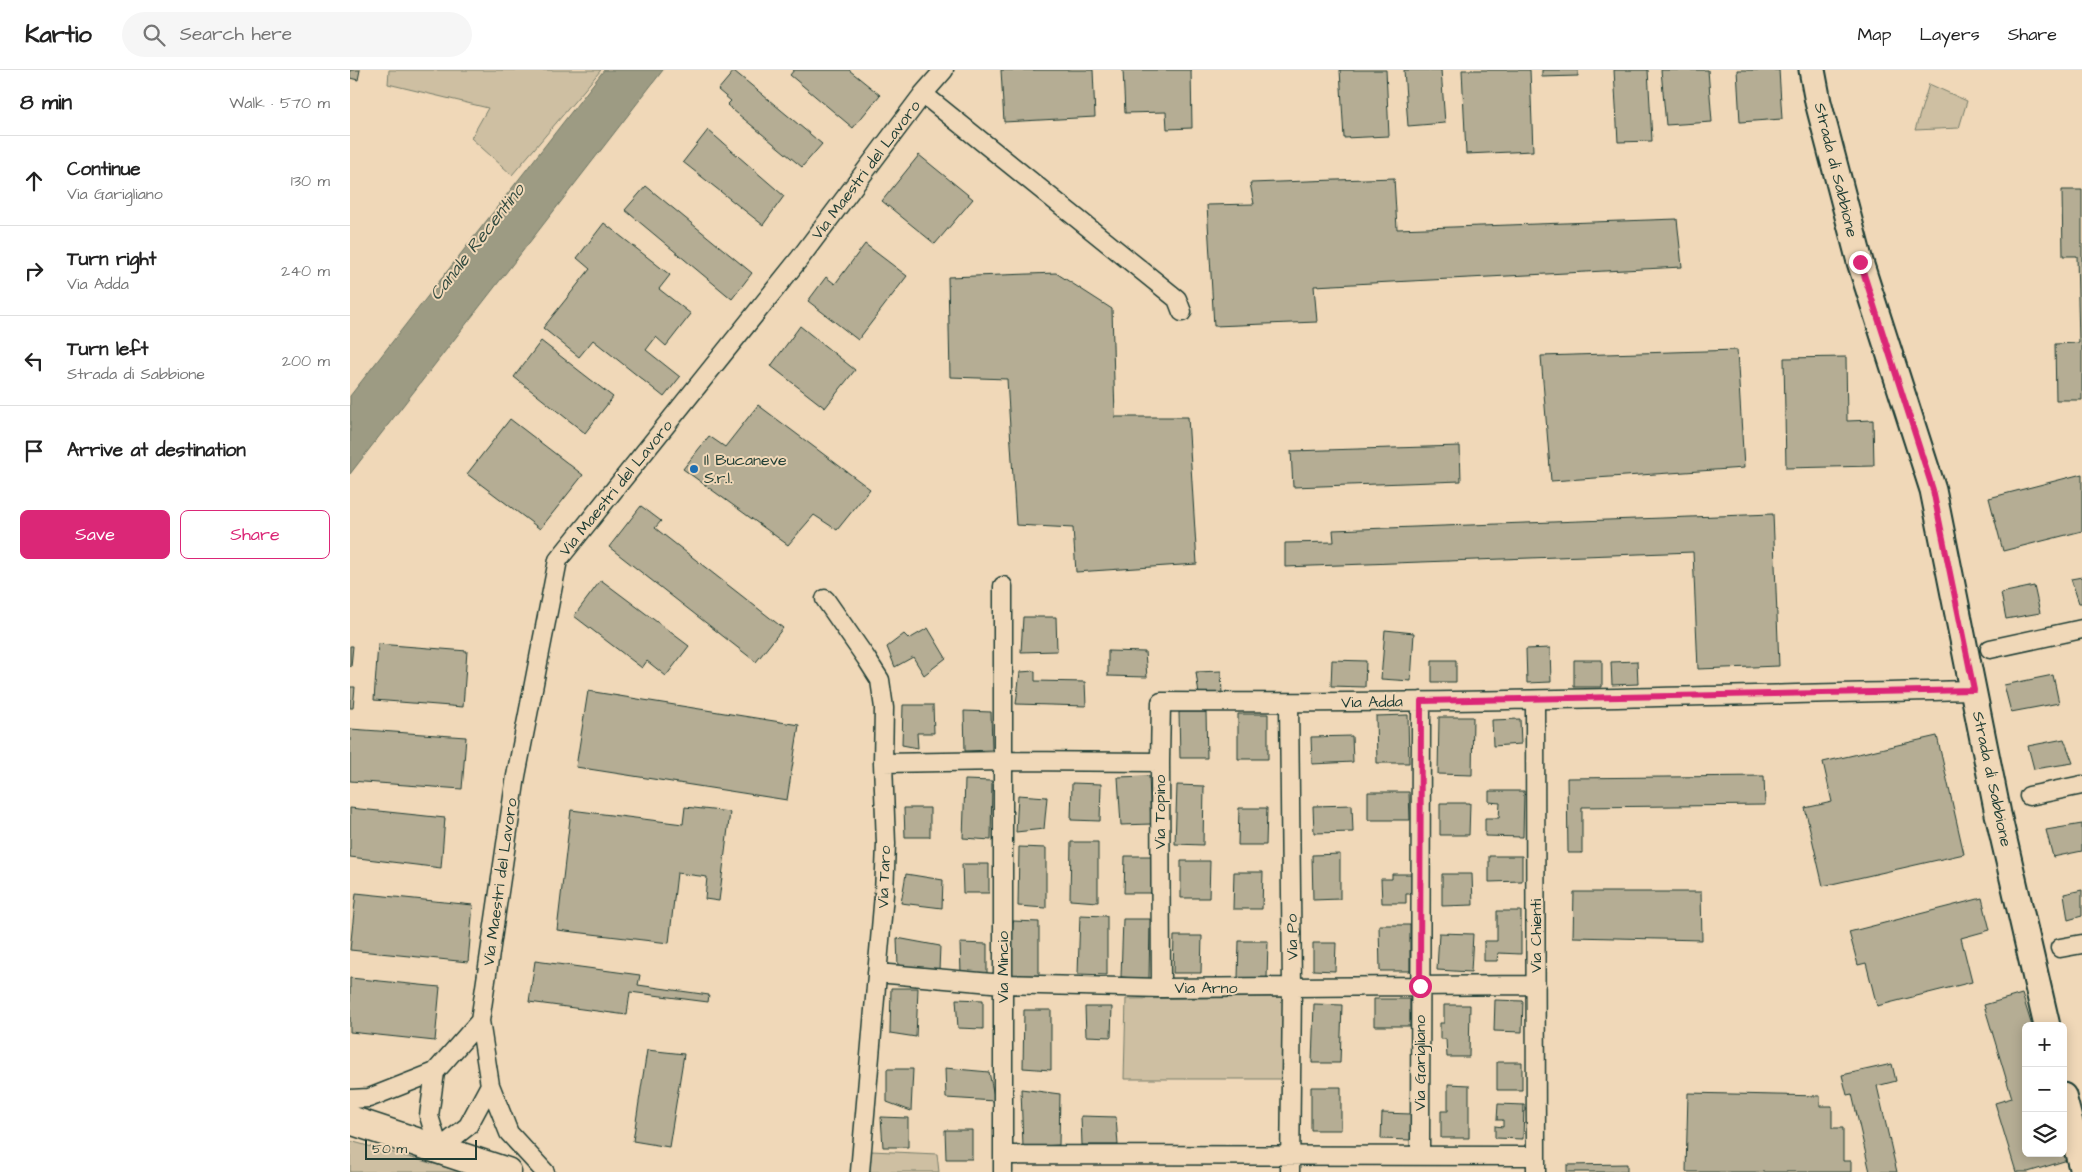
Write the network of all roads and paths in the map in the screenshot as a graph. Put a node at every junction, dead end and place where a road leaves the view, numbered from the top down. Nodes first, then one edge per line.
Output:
1 (944, 70) edge
2 (1812, 70) edge
3 (923, 94) junction
4 (1182, 312) dead end
5 (1003, 586) dead end
6 (824, 599) dead end
7 (2082, 629) edge
8 (1990, 649) dead end
9 (1974, 690) junction
10 (1536, 700) junction
11 (1421, 701) junction
12 (1289, 703) junction
13 (1004, 761) junction
14 (1160, 762) junction
15 (883, 763) junction
16 (2082, 785) edge
17 (2029, 796) dead end
18 (2082, 944) edge
19 (2060, 948) dead end
20 (877, 973) junction
21 (1003, 984) junction
22 (1536, 985) junction
23 (1420, 986) junction
24 (1292, 987) junction
25 (1161, 988) junction
26 (480, 1021) junction
27 (2046, 1022) edge
28 (435, 1072) junction
29 (490, 1085) junction
30 (350, 1099) edge
31 (2067, 1111) edge
32 (350, 1120) edge
33 (439, 1149) junction
34 (1420, 1156) junction
35 (1003, 1163) edge
36 (1290, 1163) edge
37 (1536, 1164) edge
38 (2082, 1168) edge
39 (507, 1172) edge
40 (545, 1172) edge
41 (860, 1172) edge

1 - 3 street, Via Maestri del Lavoro
2 - 9 main road, Strada di Sabbione
3 - 4 street, Via Maestri del Lavoro
3 - 26 street, Via Maestri del Lavoro
5 - 13 street, Via Mincio
6 - 15 street, Via Taro
7 - 8 street
9 - 10 street, Via Adda
9 - 27 main road, Strada di Sabbione
10 - 11 street, Via Adda
10 - 22 street, Via Chienti
11 - 12 street, Via Adda
11 - 23 street, Via Garigliano
12 - 14 street, Via Adda
12 - 24 street, Via Po
13 - 14 street, Via Topino
13 - 15 street
13 - 21 street, Via Mincio
14 - 25 street, Via Topino
15 - 20 street, Via Taro
16 - 17 street
18 - 19 street
20 - 21 street, Via Arno
20 - 41 street, Via Taro
21 - 25 street, Via Arno
21 - 35 street, Via Mincio
22 - 23 street, Via Arno
22 - 37 street, Via Chienti
23 - 24 street, Via Arno
23 - 34 street, Via Garigliano
24 - 25 street, Via Arno
24 - 36 street, Via Po
26 - 28 street
26 - 29 street, Via Maestri del Lavoro
28 - 30 street
28 - 33 street
29 - 33 street
29 - 40 street, Via Maestri del Lavoro
31 - 38 main road
32 - 33 main road
33 - 39 main road
34 - 36 street
34 - 37 street
35 - 36 street

